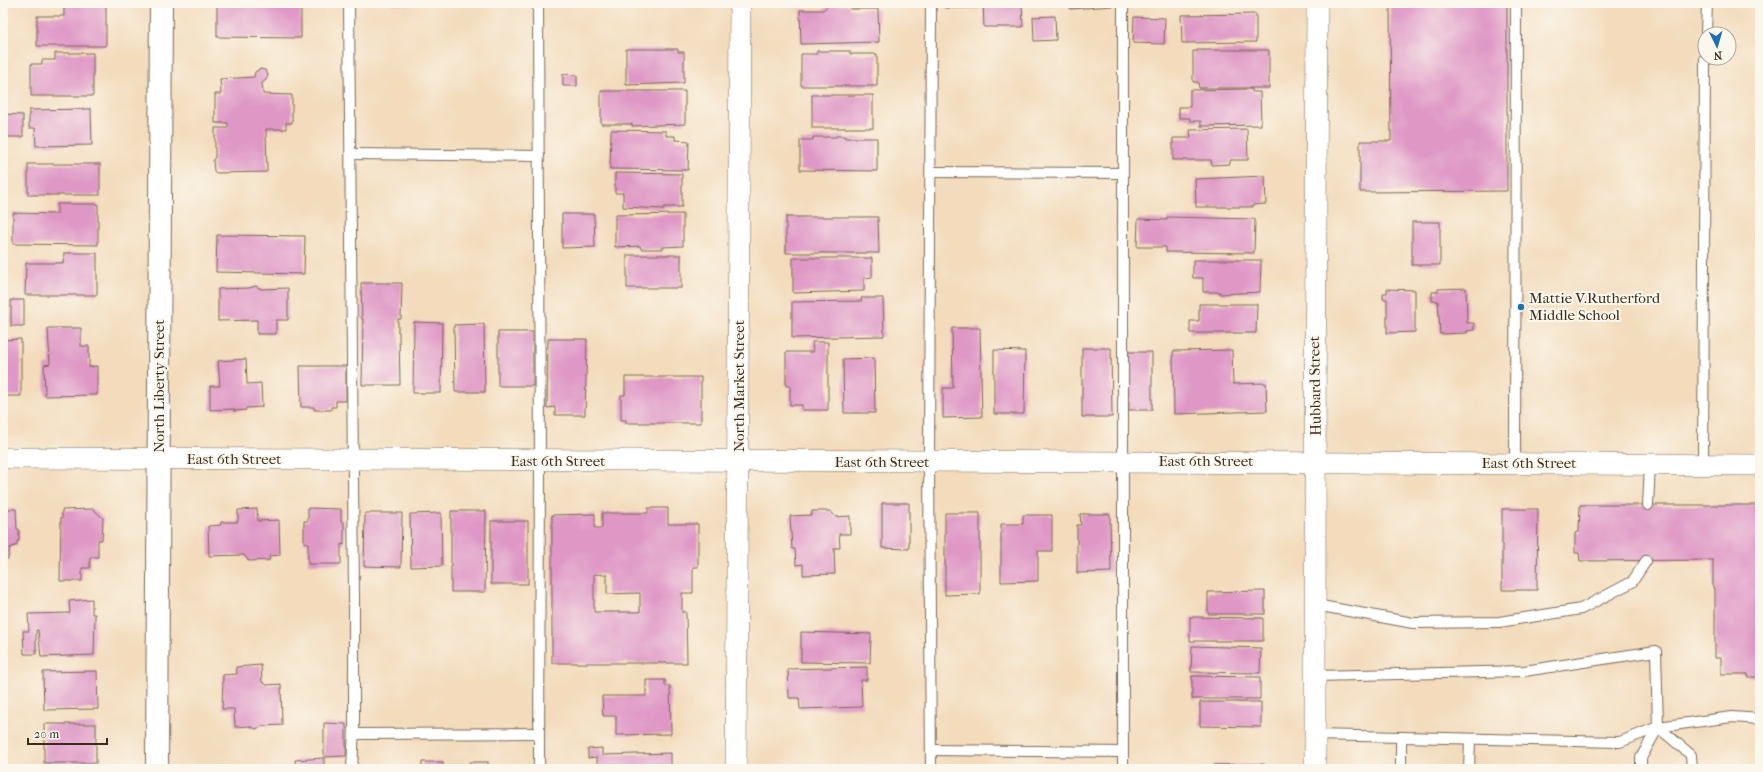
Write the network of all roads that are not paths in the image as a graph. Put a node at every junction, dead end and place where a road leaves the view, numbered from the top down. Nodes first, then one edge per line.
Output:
1 (161, 3) edge
2 (349, 3) edge
3 (538, 3) edge
4 (740, 3) edge
5 (932, 3) edge
6 (1123, 3) edge
7 (1317, 3) edge
8 (1516, 3) edge
9 (1707, 3) edge
10 (1706, 26) edge
11 (1705, 66) edge
12 (351, 154) junction
13 (539, 156) junction
14 (931, 172) junction
15 (1123, 173) junction
16 (3, 458) edge
17 (159, 459) junction
18 (353, 460) junction
19 (540, 461) junction
20 (1316, 461) junction
21 (738, 462) junction
22 (929, 462) junction
23 (1123, 462) junction
24 (1514, 463) junction
25 (1650, 464) junction
26 (1703, 465) junction
27 (1760, 465) edge
28 (1648, 505) dead end
29 (1646, 560) dead end
30 (1316, 605) junction
31 (1316, 676) junction
32 (1760, 719) edge
33 (1658, 727) junction
34 (539, 733) junction
35 (354, 734) junction
36 (1315, 735) junction
37 (1401, 737) junction
38 (1470, 738) junction
39 (931, 750) junction
40 (1123, 752) junction
41 (157, 769) edge
42 (352, 769) edge
43 (539, 769) edge
44 (736, 769) edge
45 (931, 769) edge
46 (1123, 769) edge
47 (1315, 769) edge
48 (1401, 769) edge
49 (1469, 769) edge
50 (1641, 769) edge
51 (1692, 769) edge

1 - 17 street, North Liberty Street
2 - 12 lane
3 - 13 lane
4 - 21 street, North Market Street
5 - 14 lane
6 - 15 lane
7 - 20 street, Hubbard Street
8 - 24 lane
9 - 10 lane
11 - 26 lane
12 - 13 lane
12 - 18 lane
13 - 19 lane
14 - 15 lane
14 - 22 lane
15 - 23 lane
16 - 17 street, East 6th Street
17 - 18 street, East 6th Street
17 - 41 street, North Liberty Street
18 - 19 street, East 6th Street
18 - 35 lane
19 - 21 street, East 6th Street
19 - 34 lane
20 - 23 street, East 6th Street
20 - 24 street, East 6th Street
20 - 30 street, Hubbard Street
21 - 22 street, East 6th Street
21 - 44 street, North Market Street
22 - 23 street, East 6th Street
22 - 39 lane
23 - 40 lane
24 - 25 street, East 6th Street
25 - 26 street, East 6th Street
25 - 28 lane
26 - 27 street, East 6th Street
29 - 30 lane
30 - 31 street, Hubbard Street
31 - 33 lane
31 - 36 street, Hubbard Street
32 - 33 lane
33 - 38 lane
33 - 50 lane
33 - 51 lane
34 - 35 lane
34 - 43 lane
35 - 42 lane
36 - 37 lane
36 - 47 street, Hubbard Street
37 - 38 lane
37 - 48 lane
38 - 49 lane
39 - 40 lane
39 - 45 lane
40 - 46 lane

